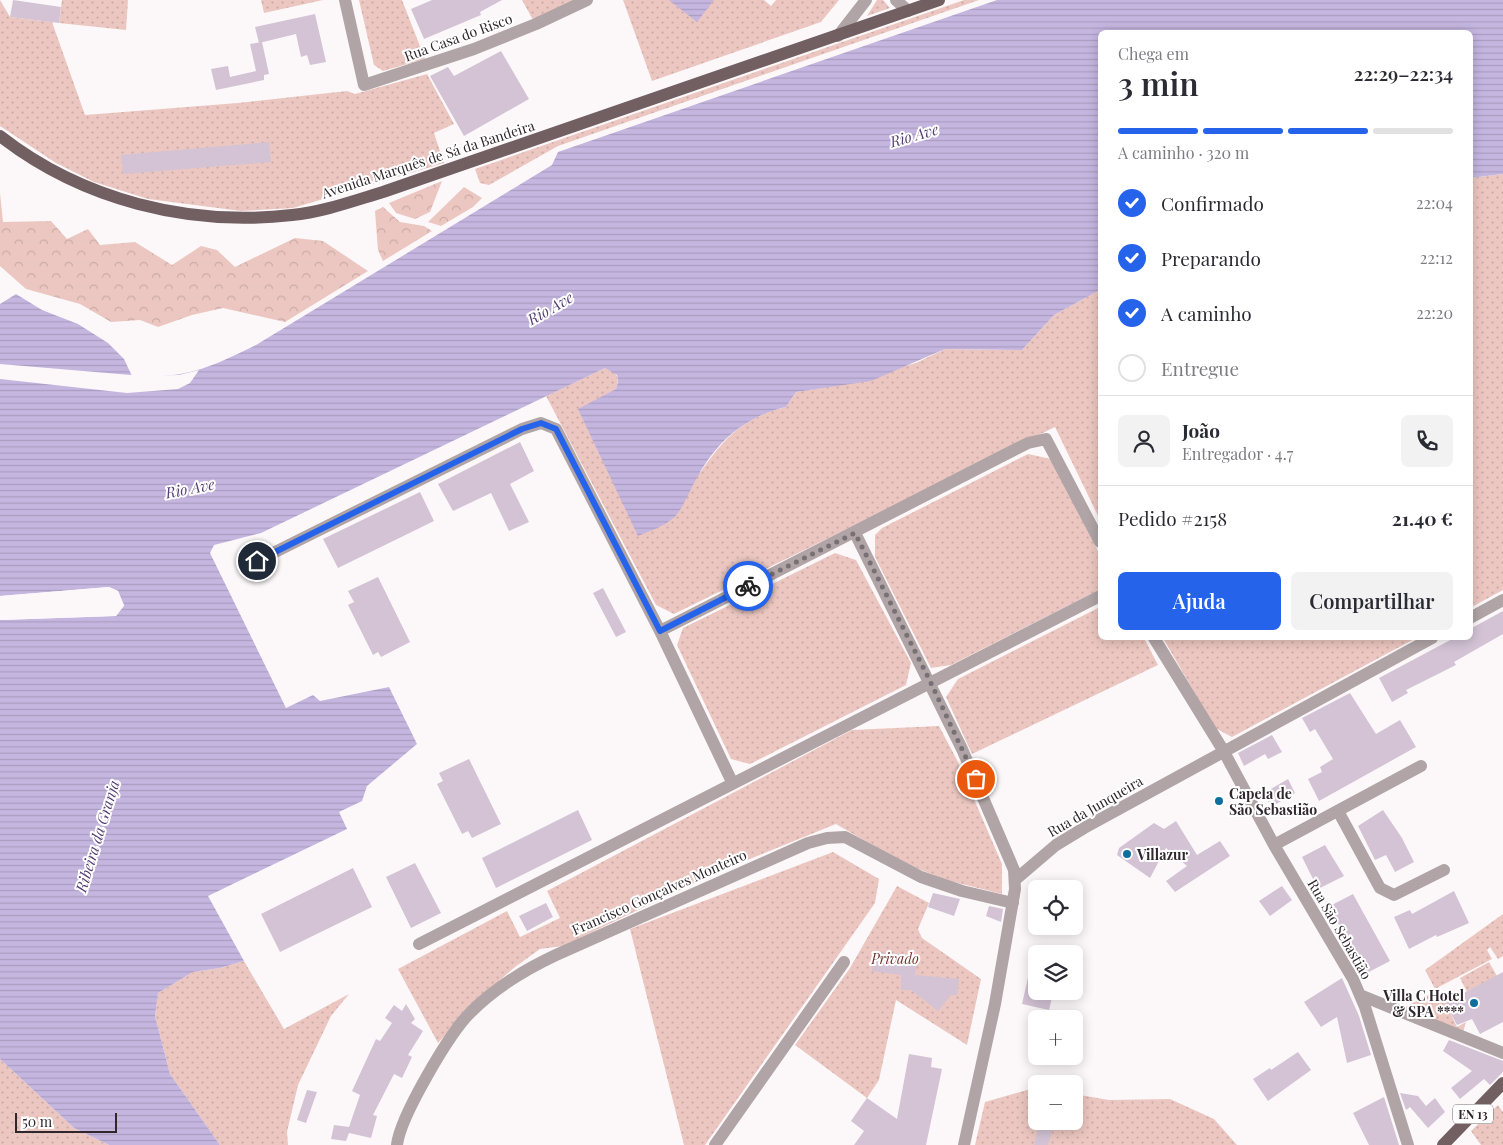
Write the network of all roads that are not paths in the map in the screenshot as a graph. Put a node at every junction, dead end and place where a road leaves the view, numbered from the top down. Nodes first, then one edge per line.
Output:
1 (345, 0) edge
2 (587, 0) edge
3 (866, 0) edge
4 (896, 0) edge
5 (939, 0) edge
6 (908, 11) junction
7 (838, 36) junction
8 (0, 136) edge
9 (855, 533) junction
10 (1098, 538) edge
11 (257, 561) dead end
12 (1098, 597) edge
13 (1503, 600) edge
14 (1473, 616) edge
15 (660, 631) junction
16 (1155, 640) edge
17 (1428, 640) edge
18 (930, 681) junction
19 (1222, 750) junction
20 (1421, 766) dead end
21 (732, 782) junction
22 (1338, 811) junction
23 (1274, 846) junction
24 (1444, 870) dead end
25 (1015, 880) junction
26 (1013, 903) junction
27 (419, 944) dead end
28 (844, 962) dead end
29 (1360, 995) junction
30 (1503, 1053) edge
31 (1503, 1083) edge
32 (397, 1145) edge
33 (715, 1145) edge
34 (964, 1145) edge
35 (1408, 1145) edge
36 (1443, 1145) edge

1 - 2 street, Rua Casa do Risco
3 - 7 street
4 - 6 street
5 - 6 main road, Avenida Marquês de Sá da Bandeira
6 - 7 main road, Avenida Marquês de Sá da Bandeira
7 - 8 main road, Avenida Marquês de Sá da Bandeira
9 - 10 street
9 - 15 street
9 - 18 street
11 - 15 street
12 - 18 street
13 - 14 street
15 - 21 street
16 - 19 street, Rua São Sebastião
17 - 19 street, Rua da Junqueira
18 - 21 street
18 - 25 street
19 - 23 street, Rua São Sebastião
19 - 25 street, Rua da Junqueira
20 - 22 street
21 - 27 street
22 - 23 street
22 - 24 street
23 - 29 street, Rua São Sebastião
25 - 26 street
26 - 32 street, Francisco Gonçalves Monteiro
26 - 34 street
28 - 33 street
29 - 30 street
29 - 35 street, Rua São Sebastião
31 - 36 main road, EN 13

